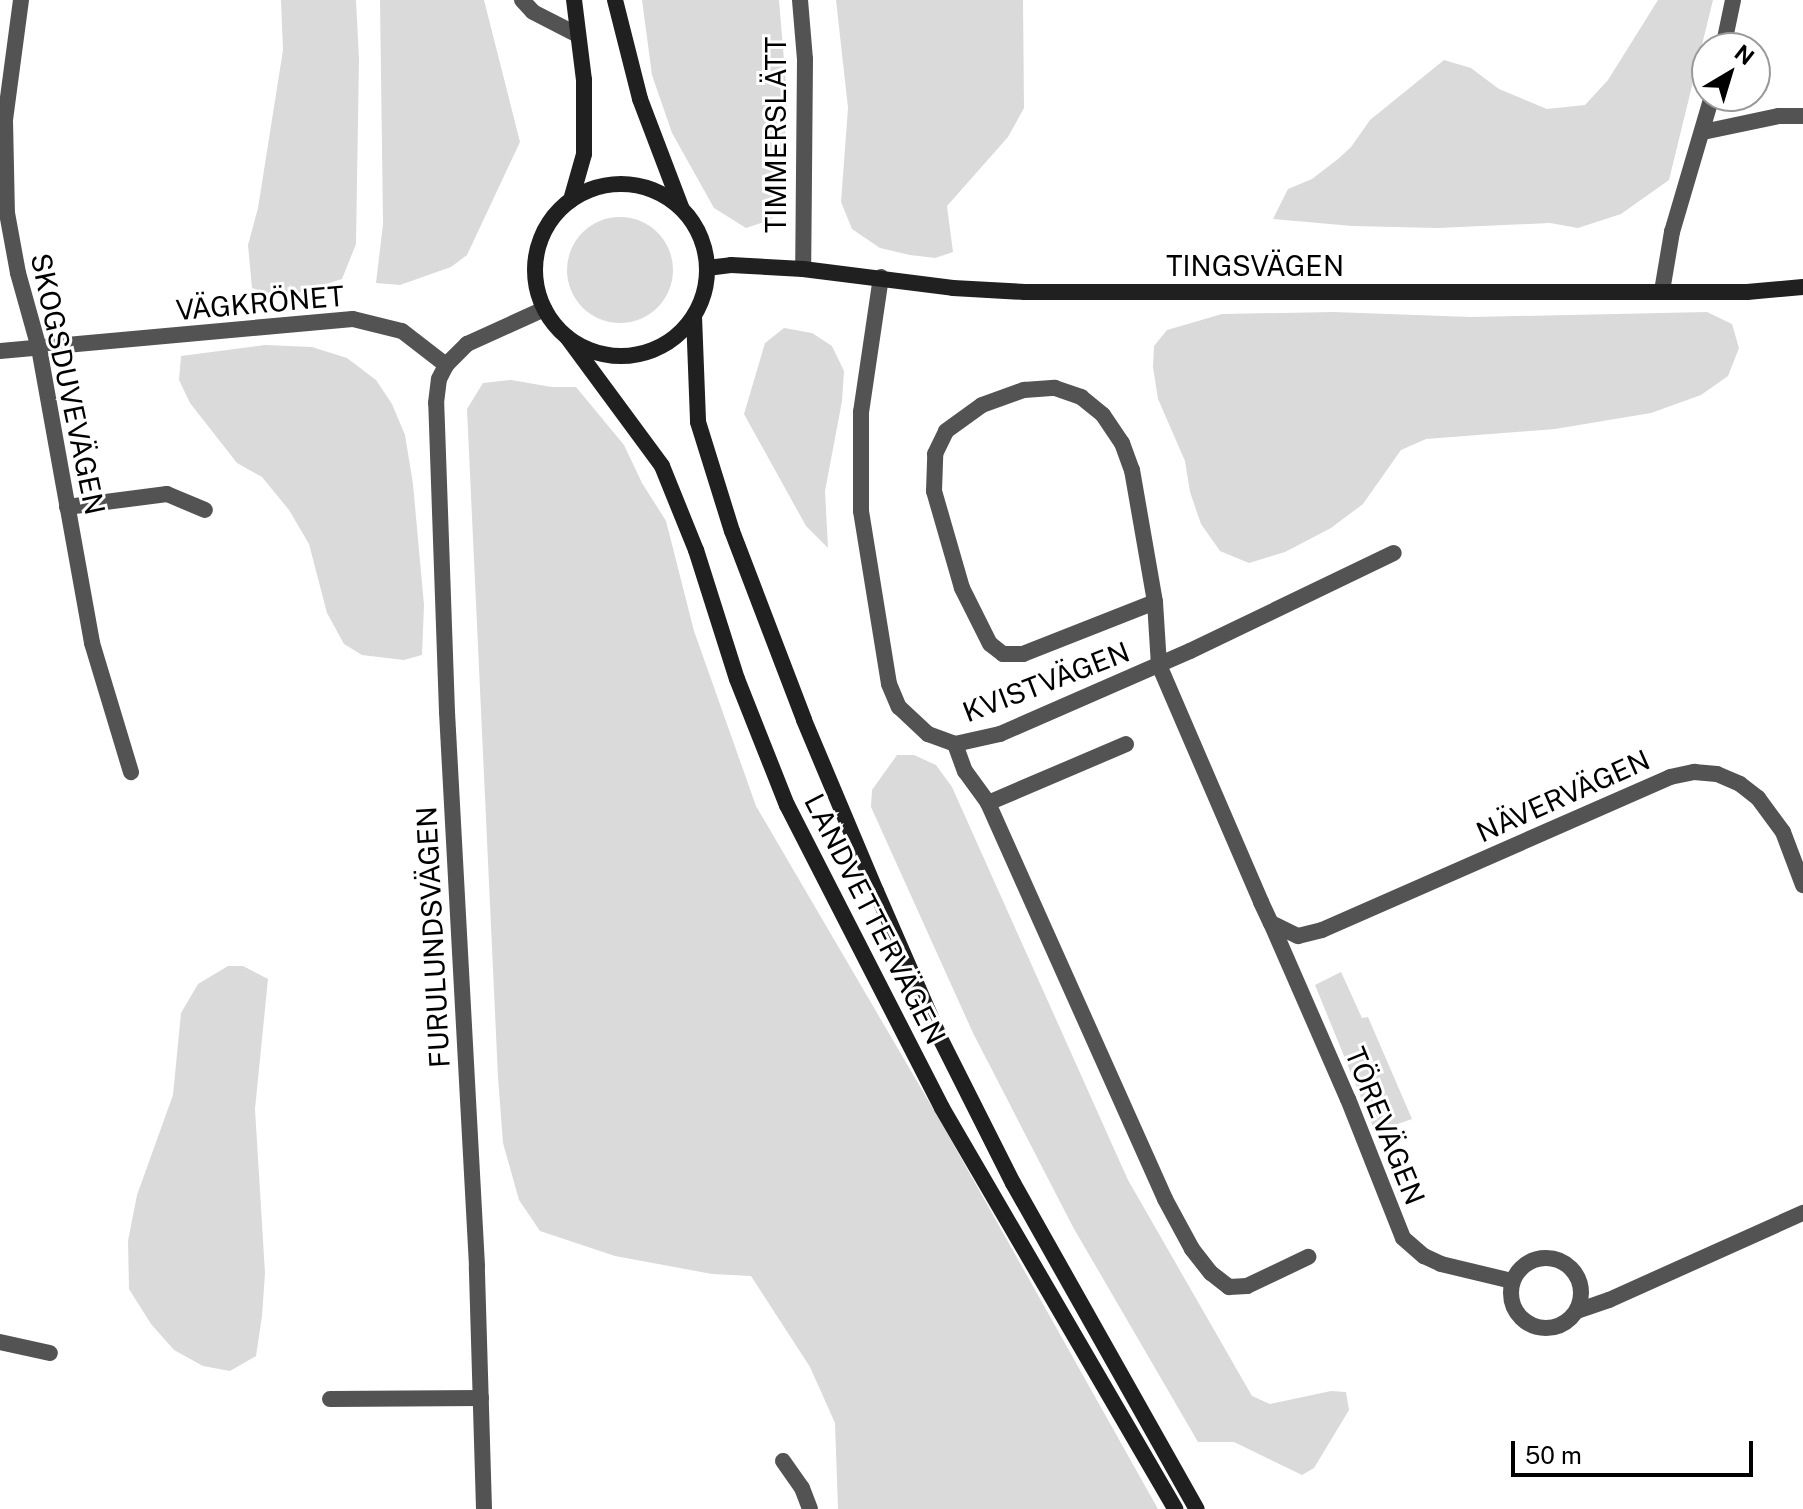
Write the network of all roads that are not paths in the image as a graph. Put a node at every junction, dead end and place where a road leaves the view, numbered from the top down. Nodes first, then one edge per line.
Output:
1 (21, 0) edge
2 (522, 0) edge
3 (574, 0) edge
4 (615, 0) edge
5 (800, 0) edge
6 (1733, 0) edge
7 (1726, 32) edge
8 (576, 34) junction
9 (1708, 112) edge
10 (1803, 116) edge
11 (1703, 132) junction
12 (571, 200) junction
13 (681, 209) junction
14 (707, 268) junction
15 (803, 269) junction
16 (881, 277) junction
17 (1803, 287) edge
18 (1662, 291) junction
19 (544, 309) junction
20 (694, 316) junction
21 (567, 337) junction
22 (39, 348) junction
23 (0, 351) edge
24 (446, 365) junction
25 (67, 507) junction
26 (205, 510) dead end
27 (1394, 553) dead end
28 (1155, 602) junction
29 (1159, 665) junction
30 (955, 744) junction
31 (1126, 744) dead end
32 (131, 772) dead end
33 (988, 803) junction
34 (1803, 885) edge
35 (1271, 923) junction
36 (1803, 1213) edge
37 (1308, 1257) dead end
38 (1512, 1281) junction
39 (1577, 1311) junction
40 (0, 1342) edge
41 (50, 1353) dead end
42 (481, 1398) junction
43 (330, 1399) dead end
44 (783, 1461) dead end
45 (484, 1509) edge
46 (810, 1509) edge
47 (1175, 1509) edge
48 (1197, 1509) edge

1 - 22 street, SKOGSDUVEVÄGEN
2 - 8 street
3 - 8 street
4 - 13 street
5 - 15 street, TIMMERSLÄTT
6 - 7 street
8 - 12 street
9 - 11 street
10 - 11 street
11 - 18 street
12 - 13 street
12 - 19 street
13 - 14 street
14 - 15 street, TINGSVÄGEN
14 - 20 street
15 - 16 street, TINGSVÄGEN
16 - 18 street, TINGSVÄGEN
16 - 30 street, KVISTVÄGEN
17 - 18 street, TINGSVÄGEN
19 - 21 street
19 - 24 street
20 - 21 street
20 - 48 street, LANDVETTERVÄGEN
21 - 47 street, LANDVETTERVÄGEN
22 - 23 street, VÄGKRÖNET
22 - 24 street, VÄGKRÖNET
22 - 25 street, SKOGSDUVEVÄGEN
24 - 42 street, FURULUNDSVÄGEN
25 - 26 street
25 - 32 street, SKOGSDUVEVÄGEN
27 - 29 street, KVISTVÄGEN
28 - 28 street
28 - 29 street, TÖREVÄGEN
29 - 30 street, KVISTVÄGEN
29 - 35 street, TÖREVÄGEN
30 - 33 street
31 - 33 street
33 - 37 street
34 - 35 street, NÄVERVÄGEN
35 - 38 street, TÖREVÄGEN
36 - 39 street
38 - 39 street
38 - 39 street
40 - 41 street
42 - 43 street
42 - 45 street, FURULUNDSVÄGEN
44 - 46 street

